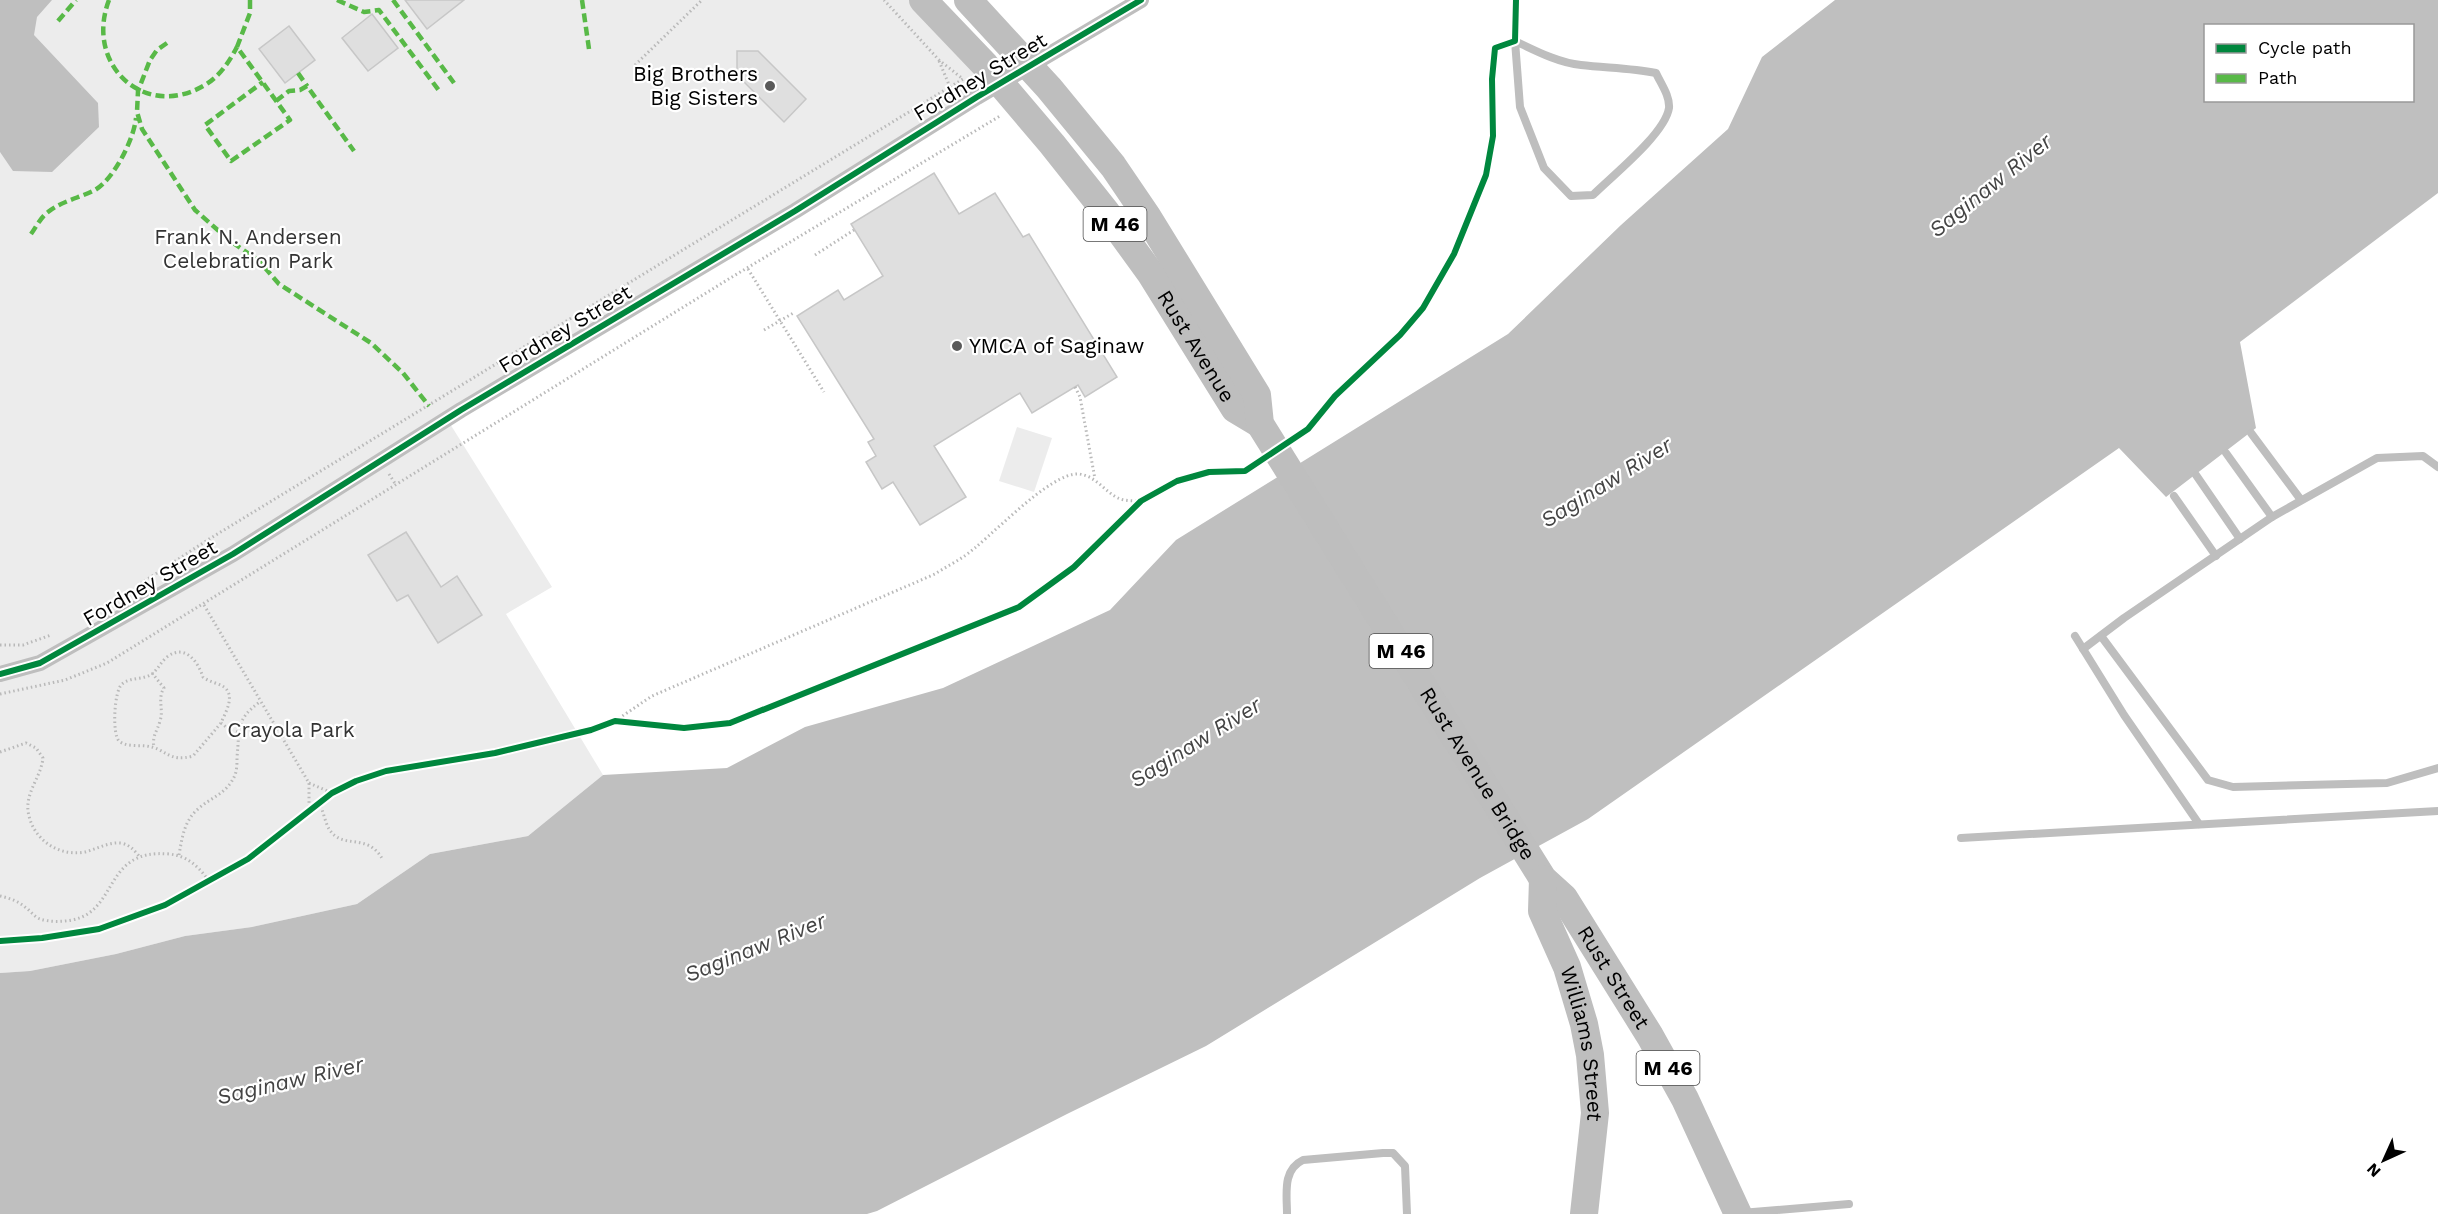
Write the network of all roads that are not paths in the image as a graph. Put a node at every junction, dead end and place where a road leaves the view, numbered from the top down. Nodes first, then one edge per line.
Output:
1 (923, 0) edge
2 (968, 0) edge
3 (1141, 0) edge
4 (1516, 0) edge
5 (1515, 41) junction
6 (1030, 67) junction
7 (1003, 98) junction
8 (1260, 424) junction
9 (2251, 433) dead end
10 (2226, 453) dead end
11 (2438, 467) edge
12 (2196, 475) dead end
13 (2174, 496) dead end
14 (2301, 500) junction
15 (2272, 517) junction
16 (2240, 539) junction
17 (2216, 556) junction
18 (2075, 636) dead end
19 (2102, 636) junction
20 (2084, 649) junction
21 (0, 674) edge
22 (2438, 768) edge
23 (2438, 811) edge
24 (2199, 824) junction
25 (1961, 838) dead end
26 (1543, 879) junction
27 (1849, 1204) dead end
28 (1287, 1214) edge
29 (1407, 1214) edge
30 (1584, 1214) edge
31 (1728, 1214) edge
32 (1737, 1214) edge

1 - 7 highway, Rust Avenue / M 46
2 - 6 highway, Rust Avenue / M 46
3 - 6 street, Fordney Street
4 - 5 lane
5 - 5 lane
6 - 7 street, Fordney Street
6 - 8 highway, Rust Avenue / M 46
7 - 8 highway, Rust Avenue / M 46
7 - 21 street, Fordney Street
8 - 26 highway, Rust Avenue Bridge / M 46
9 - 14 lane
10 - 15 lane
11 - 14 lane
12 - 16 lane
13 - 17 lane
14 - 15 lane
15 - 16 lane
16 - 17 lane
17 - 19 lane
18 - 20 lane
19 - 20 lane
19 - 22 lane
20 - 24 lane
23 - 24 lane
24 - 25 lane
26 - 30 highway, Williams Street
26 - 32 highway, Rust Street / M 46
27 - 32 lane
28 - 29 lane
31 - 32 street

